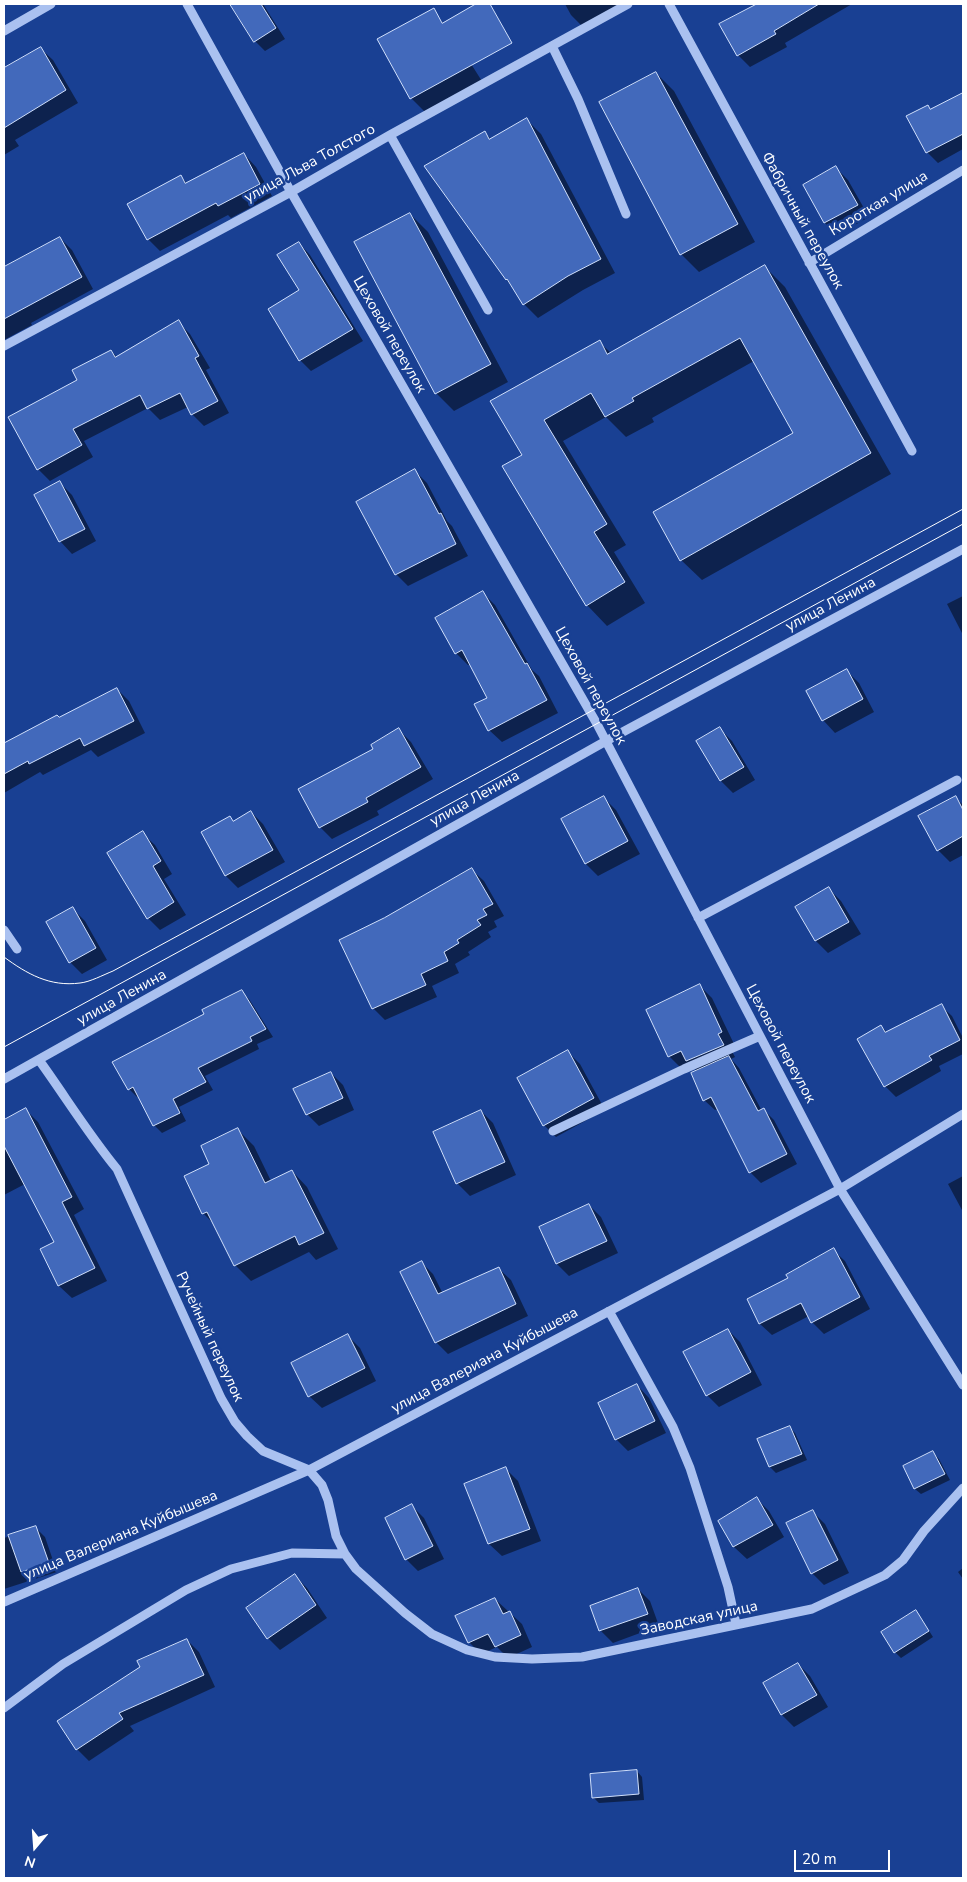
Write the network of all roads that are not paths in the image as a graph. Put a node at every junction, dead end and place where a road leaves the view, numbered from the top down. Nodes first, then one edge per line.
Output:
1 (51, 4) edge
2 (187, 4) edge
3 (628, 4) edge
4 (669, 4) edge
5 (4, 31) edge
6 (552, 46) junction
7 (390, 135) junction
8 (963, 170) edge
9 (291, 192) junction
10 (626, 214) dead end
11 (810, 263) junction
12 (488, 310) dead end
13 (4, 346) edge
14 (912, 451) dead end
15 (963, 549) edge
16 (606, 741) junction
17 (957, 780) dead end
18 (698, 918) junction
19 (4, 930) edge
20 (17, 949) dead end
21 (760, 1036) junction
22 (39, 1060) junction
23 (4, 1078) edge
24 (963, 1114) edge
25 (553, 1131) dead end
26 (840, 1189) junction
27 (609, 1312) junction
28 (963, 1384) edge
29 (309, 1470) junction
30 (963, 1488) edge
31 (345, 1554) junction
32 (4, 1602) edge
33 (404, 1613) joint
34 (736, 1624) junction
35 (4, 1708) edge

1 - 5 street
2 - 9 street, Цеховой переулок
3 - 6 street, улица Льва Толстого
4 - 11 street, Фабричный переулок
6 - 7 street, улица Льва Толстого
6 - 10 street
7 - 9 street, улица Льва Толстого
7 - 12 street
8 - 11 street, Короткая улица
9 - 13 street, улица Льва Толстого
9 - 16 street, Цеховой переулок
11 - 14 street, Фабричный переулок
15 - 16 street, улица Ленина
16 - 18 street, Цеховой переулок
16 - 22 street, улица Ленина
17 - 18 street
18 - 21 street, Цеховой переулок
19 - 20 street
21 - 25 street
21 - 26 street, Цеховой переулок
22 - 23 street, улица Ленина
22 - 29 street, Ручейный переулок
24 - 26 street, улица Валериана Куйбышева
26 - 27 street, улица Валериана Куйбышева
26 - 28 street, Цеховой переулок
27 - 29 street, улица Валериана Куйбышева
27 - 34 street
29 - 31 street, Ручейный переулок
29 - 32 street, улица Валериана Куйбышева
30 - 34 street, Заводская улица
31 - 33 street, Ручейный переулок
31 - 35 street
33 - 34 street, Заводская улица

